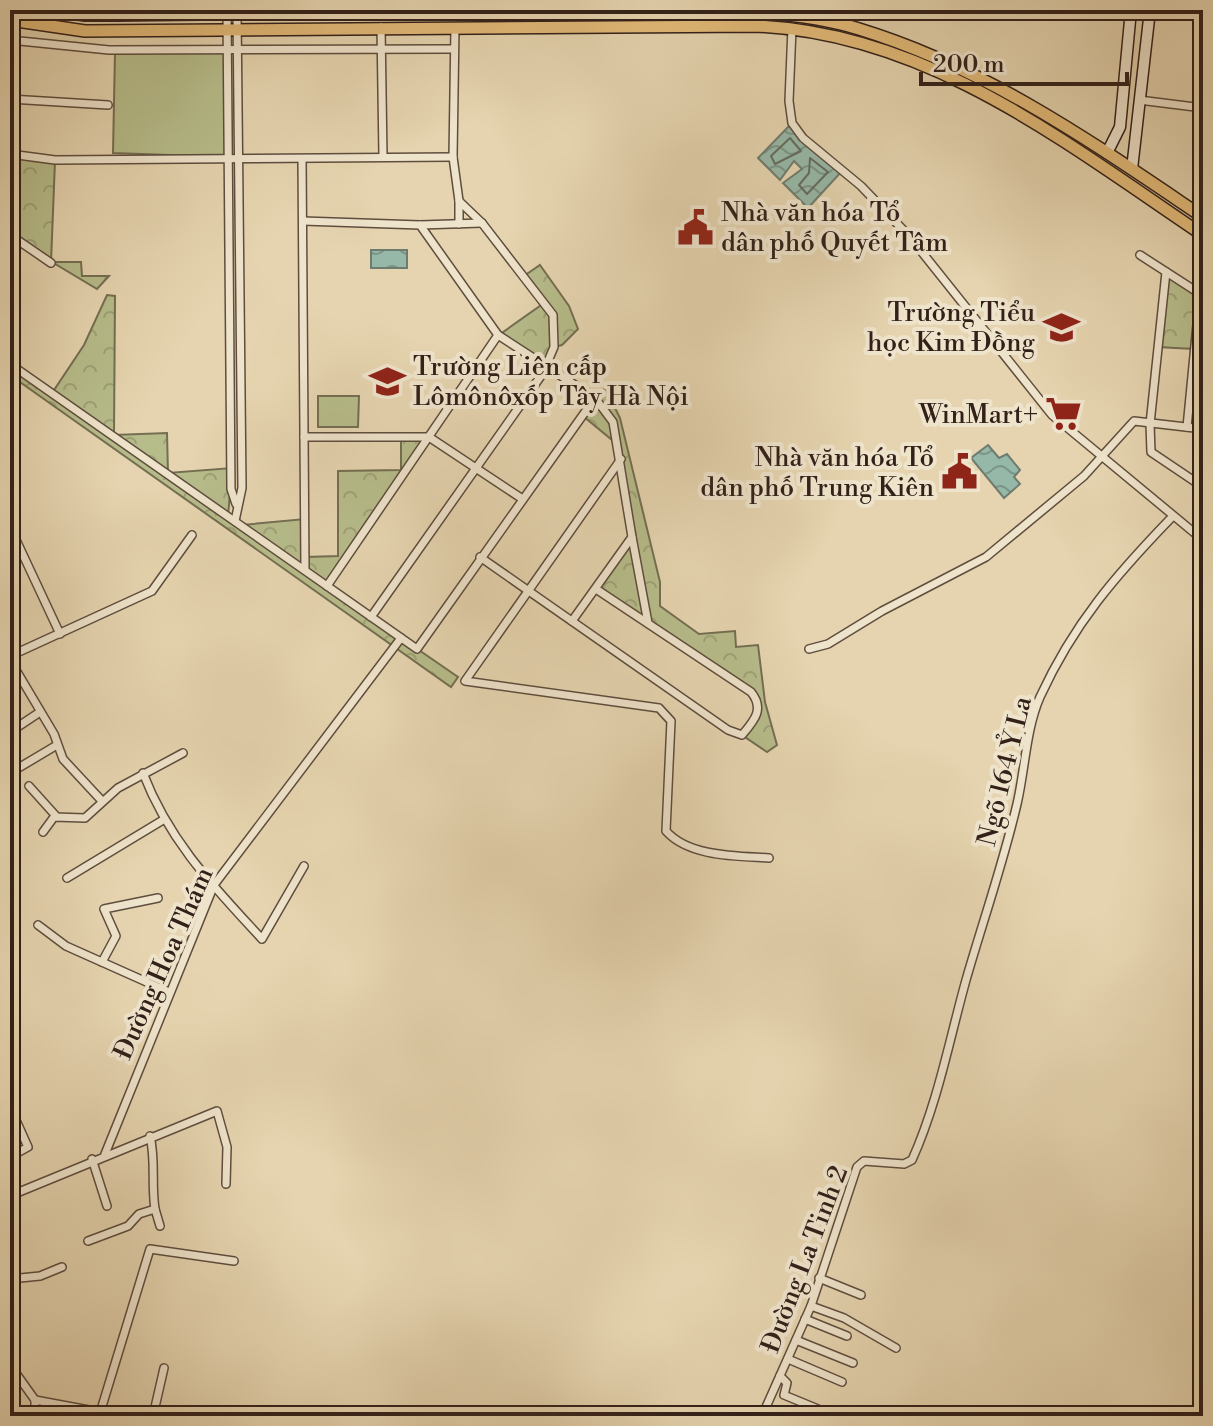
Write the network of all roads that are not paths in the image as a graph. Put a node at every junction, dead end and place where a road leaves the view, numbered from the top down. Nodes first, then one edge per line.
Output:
1 (50, 10) edge
2 (1131, 10) edge
3 (1150, 10) edge
4 (410, 11) edge
5 (232, 12) edge
6 (792, 18) edge
7 (10, 20) edge
8 (381, 27) junction
9 (455, 27) junction
10 (232, 28) junction
11 (10, 40) edge
12 (383, 47) junction
13 (453, 49) junction
14 (227, 50) junction
15 (238, 50) junction
16 (1123, 98) junction
17 (10, 99) edge
18 (1139, 100) junction
19 (108, 105) dead end
20 (1203, 108) edge
21 (1107, 153) junction
22 (10, 154) edge
23 (383, 157) junction
24 (453, 157) junction
25 (229, 159) junction
26 (302, 159) junction
27 (238, 160) junction
28 (1132, 169) junction
29 (459, 201) junction
30 (1203, 217) edge
31 (303, 221) junction
32 (482, 223) junction
33 (459, 224) junction
34 (420, 225) junction
35 (10, 235) edge
36 (1203, 235) edge
37 (1140, 255) dead end
38 (51, 263) dead end
39 (1166, 272) junction
40 (1202, 295) edge
41 (498, 335) junction
42 (537, 359) junction
43 (10, 364) edge
44 (547, 366) junction
45 (540, 377) junction
46 (595, 398) junction
47 (1150, 424) junction
48 (1187, 427) junction
49 (1203, 429) edge
50 (304, 437) junction
51 (429, 437) junction
52 (1103, 456) junction
53 (621, 459) junction
54 (474, 467) junction
55 (1203, 487) edge
56 (521, 498) junction
57 (236, 504) junction
58 (1172, 517) junction
59 (235, 521) junction
60 (10, 527) edge
61 (192, 535) dead end
62 (632, 537) junction
63 (1203, 540) edge
64 (480, 557) junction
65 (305, 570) junction
66 (327, 586) junction
67 (596, 589) junction
68 (528, 590) junction
69 (371, 617) junction
70 (572, 621) junction
71 (648, 623) junction
72 (60, 634) junction
73 (401, 638) junction
74 (809, 649) dead end
75 (10, 658) edge
76 (40, 712) junction
77 (10, 732) edge
78 (57, 745) junction
79 (183, 753) dead end
80 (10, 773) edge
81 (143, 773) junction
82 (29, 786) dead end
83 (102, 801) junction
84 (56, 816) junction
85 (163, 820) junction
86 (43, 832) dead end
87 (769, 858) dead end
88 (304, 866) dead end
89 (67, 878) dead end
90 (214, 885) junction
91 (158, 898) dead end
92 (38, 925) dead end
93 (102, 962) junction
94 (169, 992) junction
95 (10, 1064) edge
96 (10, 1078) edge
97 (10, 1107) edge
98 (150, 1136) junction
99 (105, 1154) junction
100 (10, 1157) edge
101 (92, 1159) junction
102 (912, 1160) joint
103 (226, 1184) dead end
104 (10, 1201) edge
105 (107, 1206) dead end
106 (155, 1209) junction
107 (160, 1226) dead end
108 (10, 1238) edge
109 (88, 1241) dead end
110 (10, 1250) edge
111 (234, 1261) dead end
112 (62, 1267) dead end
113 (819, 1278) junction
114 (10, 1279) edge
115 (861, 1295) dead end
116 (811, 1306) junction
117 (805, 1319) junction
118 (847, 1336) dead end
119 (796, 1340) junction
120 (896, 1348) dead end
121 (788, 1359) junction
122 (853, 1363) dead end
123 (10, 1365) edge
124 (164, 1368) dead end
125 (780, 1376) junction
126 (842, 1382) dead end
127 (35, 1400) junction
128 (818, 1409) dead end
129 (100, 1413) junction
130 (35, 1416) edge
131 (121, 1416) edge
132 (153, 1416) edge
133 (762, 1416) edge

1 - 5 main road
2 - 16 main road
3 - 18 main road
4 - 5 main road
4 - 6 main road
5 - 10 street
6 - 9 main road
6 - 21 main road
6 - 36 main road
6 - 52 street
7 - 10 main road
8 - 9 main road
8 - 10 main road
8 - 12 street
9 - 13 street
10 - 14 street
10 - 15 street
11 - 14 street
12 - 13 street
12 - 15 street
12 - 23 street
13 - 24 street
14 - 15 street
14 - 25 street
15 - 27 street
16 - 18 main road
16 - 21 main road
17 - 19 street
18 - 20 street
18 - 28 main road
21 - 28 main road
22 - 25 street
23 - 24 street
23 - 26 street
24 - 29 street
25 - 27 street
25 - 57 street
26 - 27 street
26 - 31 street
27 - 57 street
28 - 30 main road
29 - 32 street
29 - 33 street
31 - 34 street
31 - 50 street
32 - 33 street
32 - 44 street
33 - 34 street
34 - 41 street
35 - 38 street
37 - 39 street
39 - 40 street
39 - 47 street
40 - 48 street
41 - 42 street
41 - 51 street
42 - 44 street
42 - 45 street
43 - 59 street
44 - 45 street
44 - 46 street
45 - 54 street
46 - 53 street
46 - 56 street
47 - 48 street
47 - 52 street
47 - 55 street
48 - 49 street
50 - 51 street
50 - 65 street
51 - 54 street
51 - 66 street
52 - 58 street
52 - 74 street
53 - 62 street
53 - 68 street
54 - 56 street
54 - 69 street
56 - 64 street
57 - 59 street
58 - 63 street
58 - 102 street, Ngõ 164 Ỷ La
59 - 65 street
60 - 72 street
61 - 72 street
62 - 67 street
62 - 71 street
64 - 68 street
64 - 73 street
65 - 66 street
66 - 69 street
67 - 70 street
67 - 71 street
68 - 70 street
68 - 87 street
69 - 73 street
70 - 71 street
72 - 75 street
73 - 90 street, Đường Hoa Thám
75 - 76 street
76 - 77 street
76 - 78 street
78 - 80 street
78 - 83 street
79 - 81 street
81 - 83 street
81 - 85 street
82 - 84 street
83 - 84 street
84 - 86 street
85 - 89 street
85 - 90 street
88 - 90 street
90 - 94 street, Đường Hoa Thám
91 - 93 street
92 - 93 street
93 - 94 street
94 - 99 street, Đường Hoa Thám
95 - 96 street
97 - 100 street
98 - 99 street
98 - 103 street
98 - 106 street
99 - 101 street
101 - 104 street
101 - 105 street
102 - 113 street, Đường La Tinh 2
106 - 107 street
106 - 109 street
108 - 110 street
111 - 129 street
112 - 114 street
113 - 115 street
113 - 116 street, Đường La Tinh 2
116 - 117 street, Đường La Tinh 2
116 - 120 street
117 - 118 street
117 - 119 street, Đường La Tinh 2
119 - 121 street, Đường La Tinh 2
119 - 122 street
121 - 125 street, Đường La Tinh 2
121 - 126 street
123 - 127 street
124 - 132 street
125 - 128 street
125 - 133 street, Đường La Tinh 2
127 - 129 street
127 - 130 street
129 - 131 street

